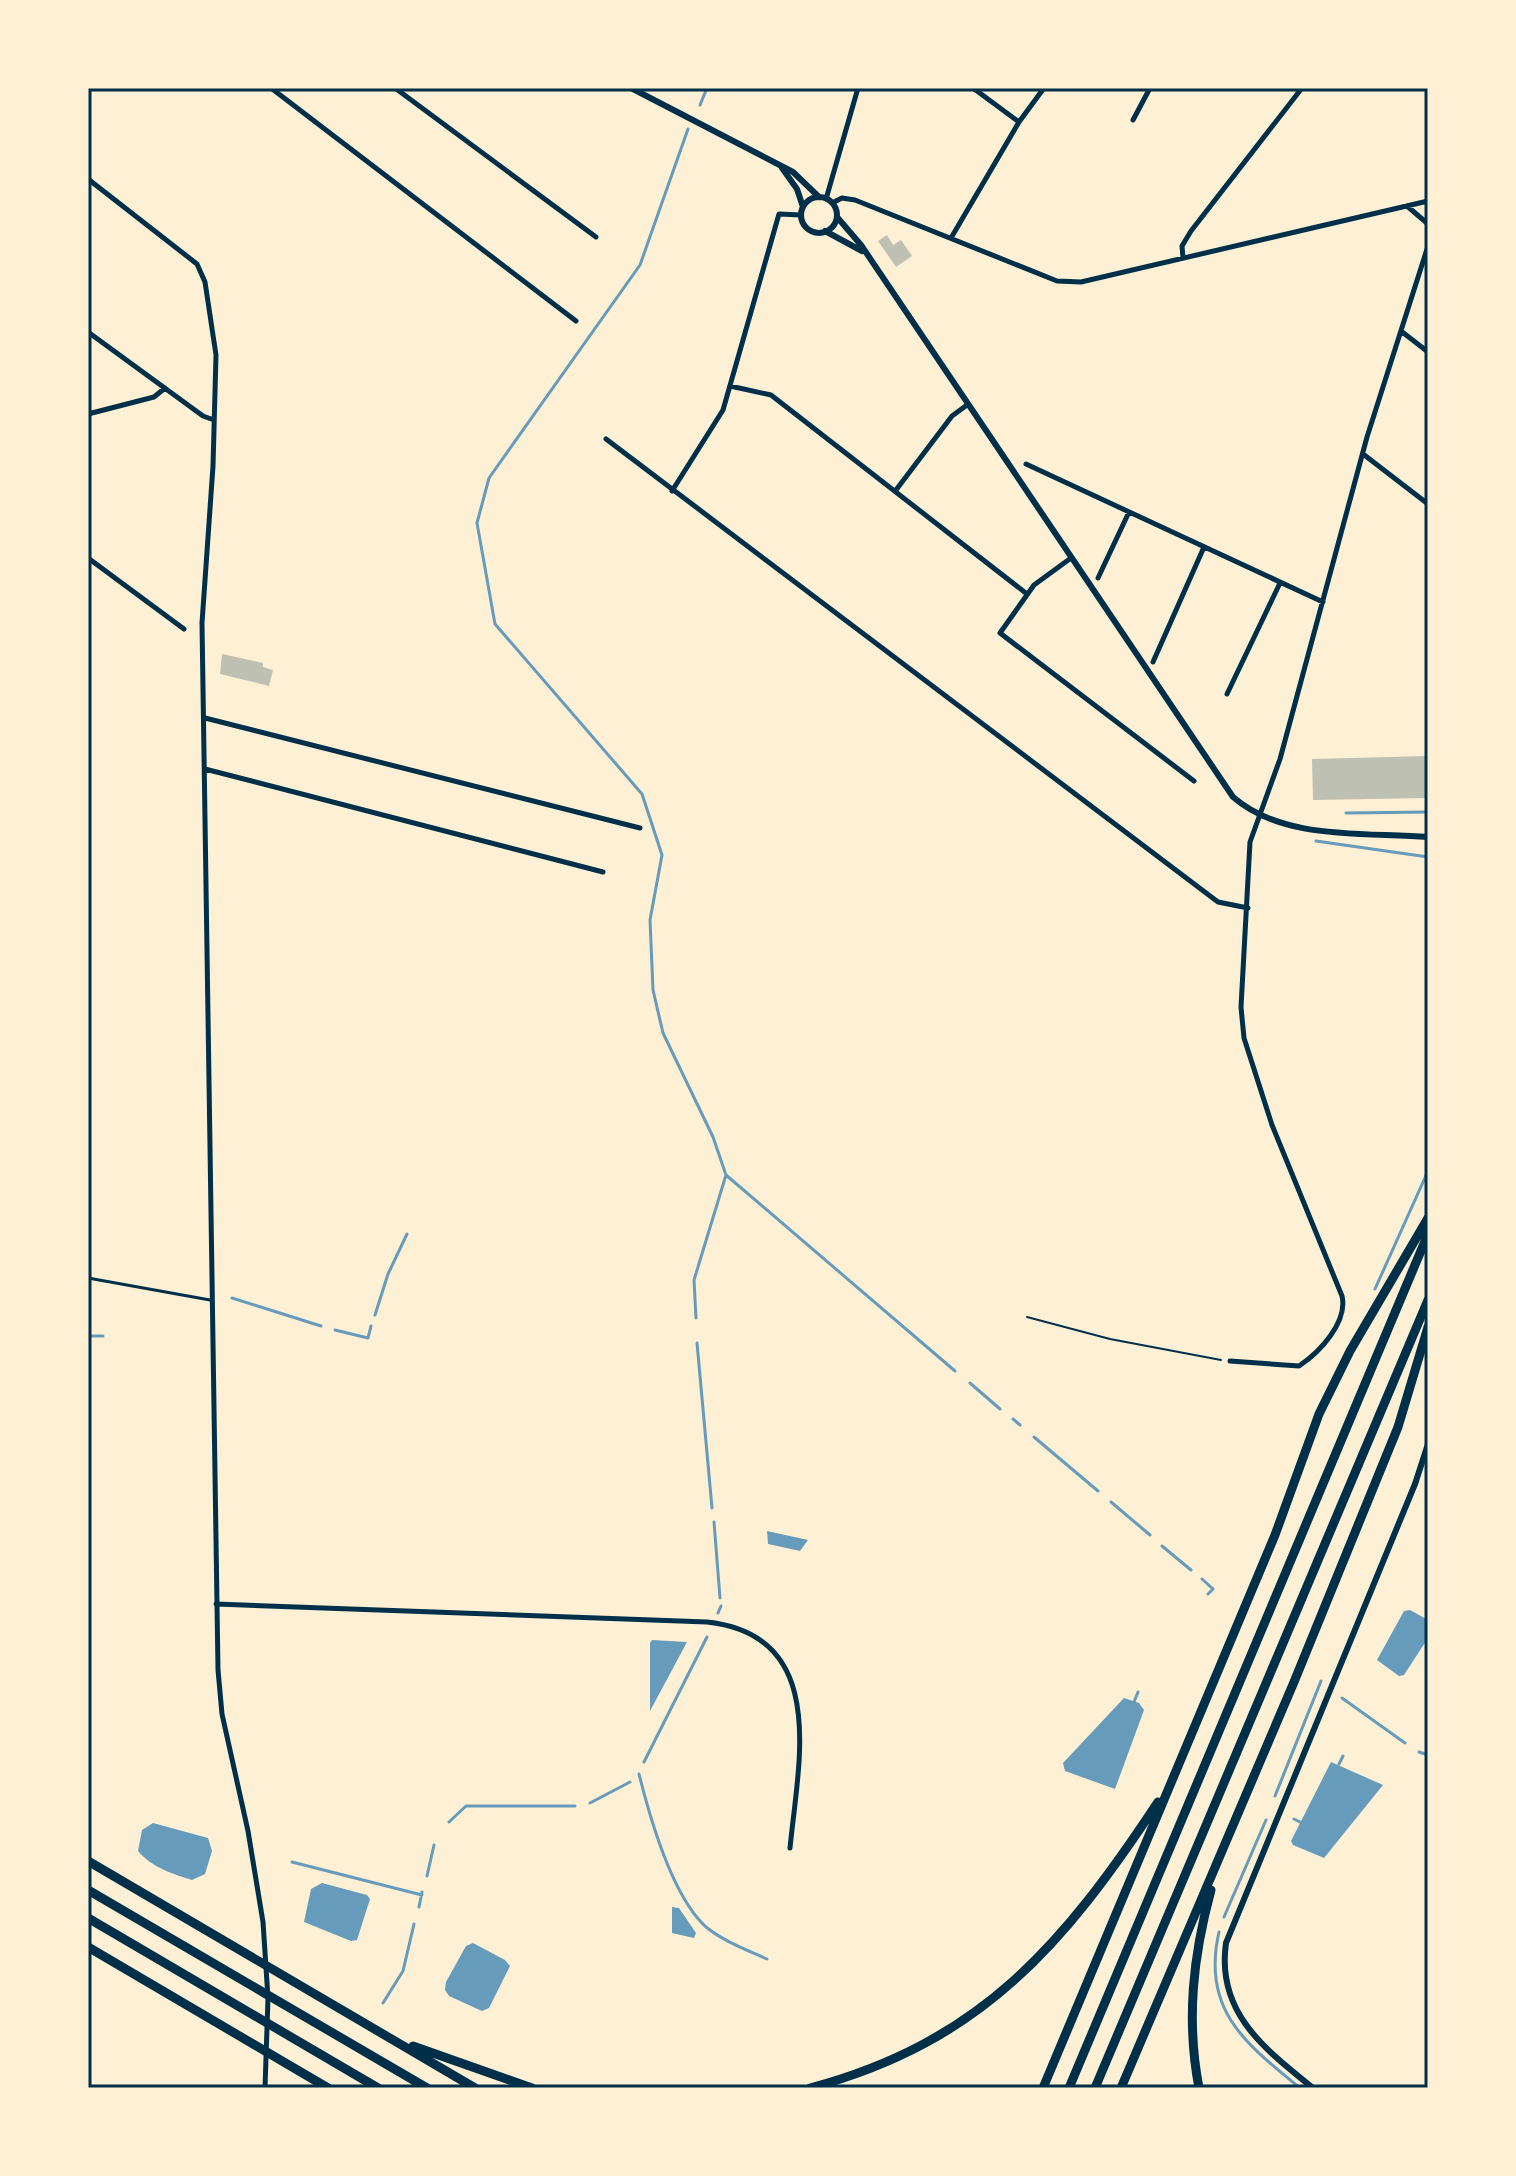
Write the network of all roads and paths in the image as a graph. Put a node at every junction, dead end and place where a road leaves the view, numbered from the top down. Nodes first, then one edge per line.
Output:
1 (271, 88) edge
2 (395, 88) edge
3 (631, 88) edge
4 (858, 88) edge
5 (973, 88) edge
6 (1044, 88) edge
7 (1150, 88) edge
8 (1302, 88) edge
9 (1133, 120) dead end
10 (1019, 122) junction
11 (781, 167) junction
12 (88, 179) edge
13 (826, 199) junction
14 (1428, 201) edge
15 (1406, 206) junction
16 (802, 211) junction
17 (837, 217) junction
18 (1428, 224) edge
19 (825, 231) junction
20 (596, 237) dead end
21 (951, 238) junction
22 (1428, 246) edge
23 (862, 251) junction
24 (1183, 258) junction
25 (576, 321) dead end
26 (1401, 331) junction
27 (88, 332) edge
28 (1428, 352) edge
29 (730, 386) junction
30 (165, 388) junction
31 (967, 405) junction
32 (88, 414) edge
33 (215, 420) junction
34 (606, 439) dead end
35 (1363, 454) junction
36 (1026, 464) dead end
37 (896, 490) junction
38 (672, 491) junction
39 (1428, 504) edge
40 (1129, 512) junction
41 (1204, 547) junction
42 (88, 558) edge
43 (1071, 558) junction
44 (1098, 578) dead end
45 (1280, 583) junction
46 (1027, 594) junction
47 (1323, 602) junction
48 (184, 629) dead end
49 (1153, 662) dead end
50 (1227, 694) dead end
51 (205, 718) junction
52 (205, 769) junction
53 (1194, 781) dead end
54 (1258, 815) junction
55 (640, 828) dead end
56 (1426, 837) edge
57 (603, 872) dead end
58 (1248, 908) junction
59 (1428, 1218) edge
60 (1428, 1234) edge
61 (88, 1278) edge
62 (214, 1300) junction
63 (1428, 1300) edge
64 (1027, 1317) dead end
65 (1428, 1327) edge
66 (1230, 1361) joint
67 (1428, 1444) edge
68 (216, 1604) junction
69 (1171, 1782) junction
70 (790, 1848) dead end
71 (88, 1861) edge
72 (1218, 1863) junction
73 (88, 1890) edge
74 (88, 1918) edge
75 (88, 1947) edge
76 (387, 2036) junction
77 (265, 2088) edge
78 (328, 2088) edge
79 (378, 2088) edge
80 (427, 2088) edge
81 (475, 2088) edge
82 (532, 2088) edge
83 (810, 2088) edge
84 (1043, 2088) edge
85 (1069, 2088) edge
86 (1095, 2088) edge
87 (1121, 2088) edge
88 (1199, 2088) edge
89 (1313, 2088) edge

1 - 25 street
2 - 20 street
3 - 11 street
4 - 13 street
5 - 10 street
6 - 10 street
7 - 9 street
8 - 24 street
10 - 21 street
11 - 13 street
11 - 16 street
12 - 33 street
13 - 16 street
13 - 17 street
13 - 21 street
14 - 15 street
15 - 18 street
15 - 24 street
16 - 19 street
16 - 29 street
17 - 19 street
17 - 23 street
19 - 23 street
21 - 24 street
22 - 26 street
23 - 31 street
26 - 28 street
26 - 35 street
27 - 30 street
29 - 37 street
29 - 38 street
30 - 32 street
30 - 33 street
31 - 37 street
31 - 43 street
33 - 51 street
34 - 38 street
35 - 39 street
35 - 47 street
36 - 40 street
37 - 46 street
38 - 58 street
40 - 41 street
40 - 44 street
41 - 45 street
41 - 49 street
42 - 48 street
43 - 46 street
43 - 54 street
45 - 47 street
45 - 50 street
46 - 53 street
47 - 54 street
51 - 52 street
51 - 55 street
52 - 57 street
52 - 62 street
54 - 56 street
54 - 58 street
58 - 66 street
59 - 69 highway
60 - 85 highway
61 - 62 lane
62 - 68 street
63 - 86 highway
64 - 66 path
65 - 72 highway
67 - 89 street
68 - 70 street
68 - 77 street
69 - 83 highway
69 - 84 highway
71 - 76 highway
72 - 87 highway
72 - 88 highway
73 - 80 highway
74 - 79 highway
75 - 78 highway
76 - 81 highway
76 - 82 highway

